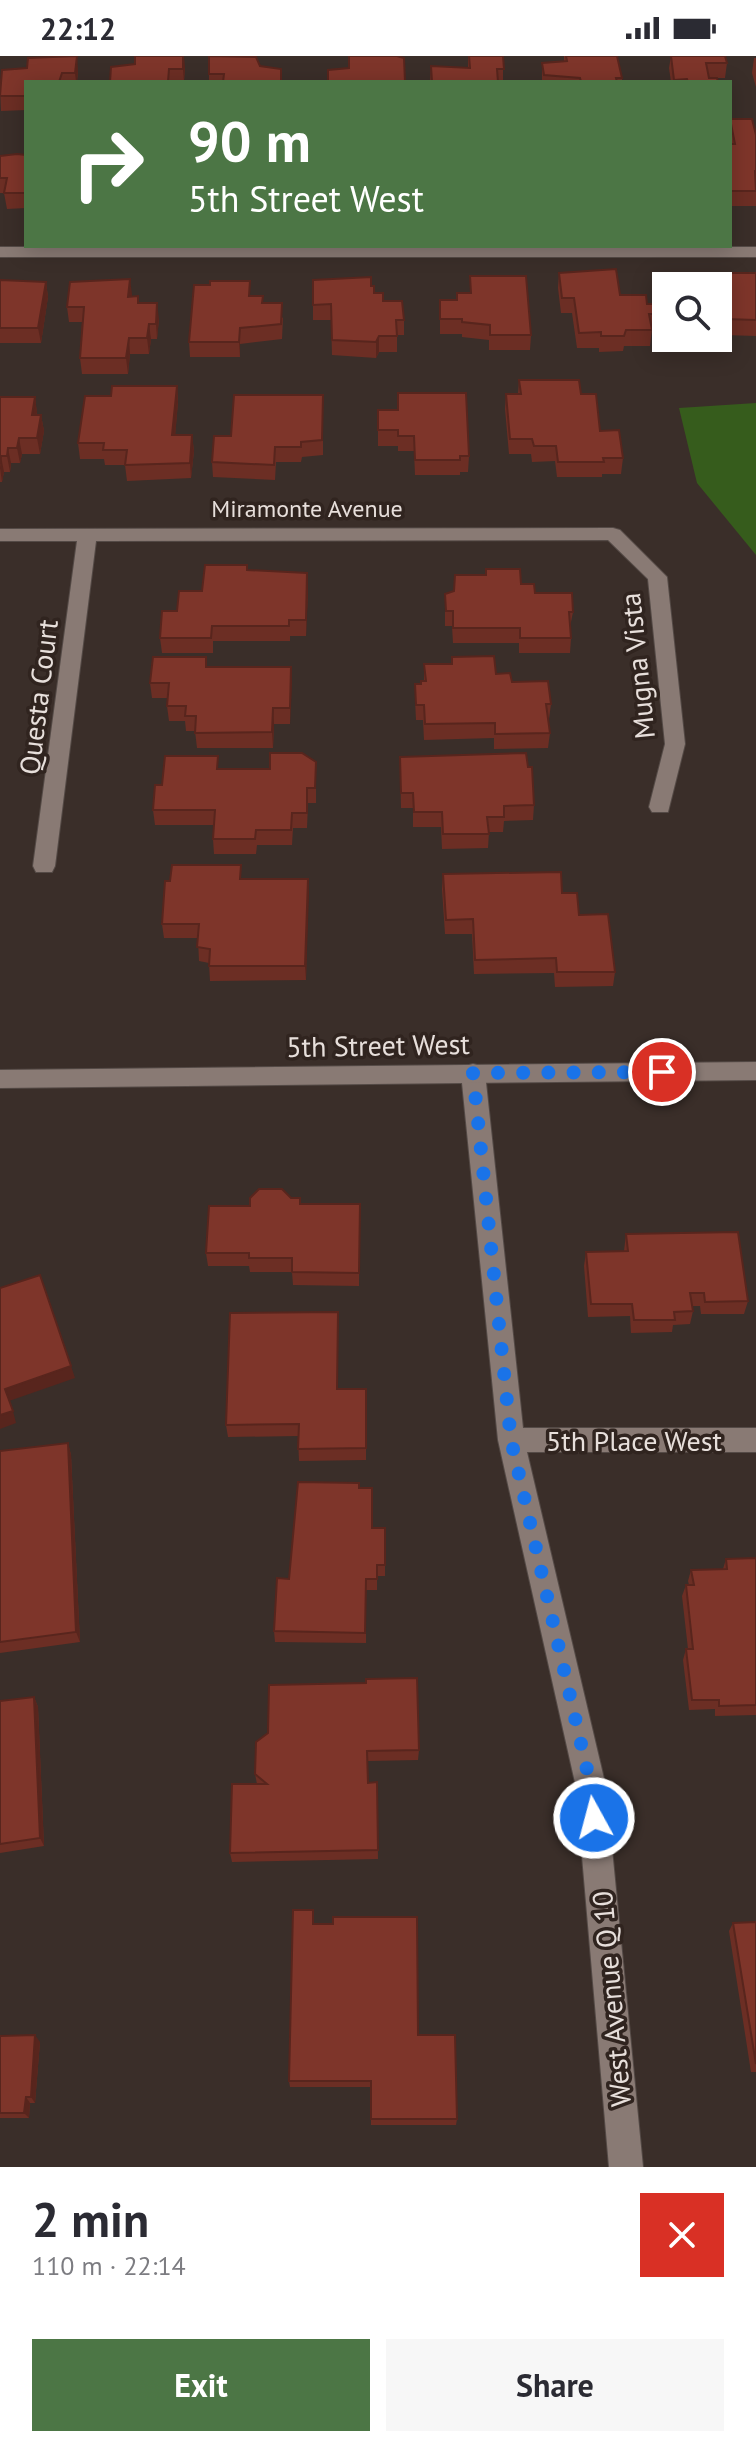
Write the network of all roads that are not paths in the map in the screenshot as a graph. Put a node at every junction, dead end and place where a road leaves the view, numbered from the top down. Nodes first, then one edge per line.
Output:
1 (0, 252) edge
2 (756, 252) edge
3 (87, 534) junction
4 (613, 534) joint
5 (0, 535) edge
6 (660, 807) dead end
7 (44, 866) dead end
8 (756, 1071) edge
9 (473, 1073) junction
10 (0, 1079) edge
11 (511, 1440) junction
12 (756, 1440) edge
13 (626, 2167) edge

1 - 2 street
3 - 4 street, Miramonte Avenue
3 - 5 street, Miramonte Avenue
3 - 7 street, Questa Court
4 - 6 street, Mugna Vista
8 - 9 street, 5th Street West
9 - 10 street, 5th Street West
9 - 11 street, West Avenue Q 10
11 - 12 street, 5th Place West
11 - 13 street, West Avenue Q 10

